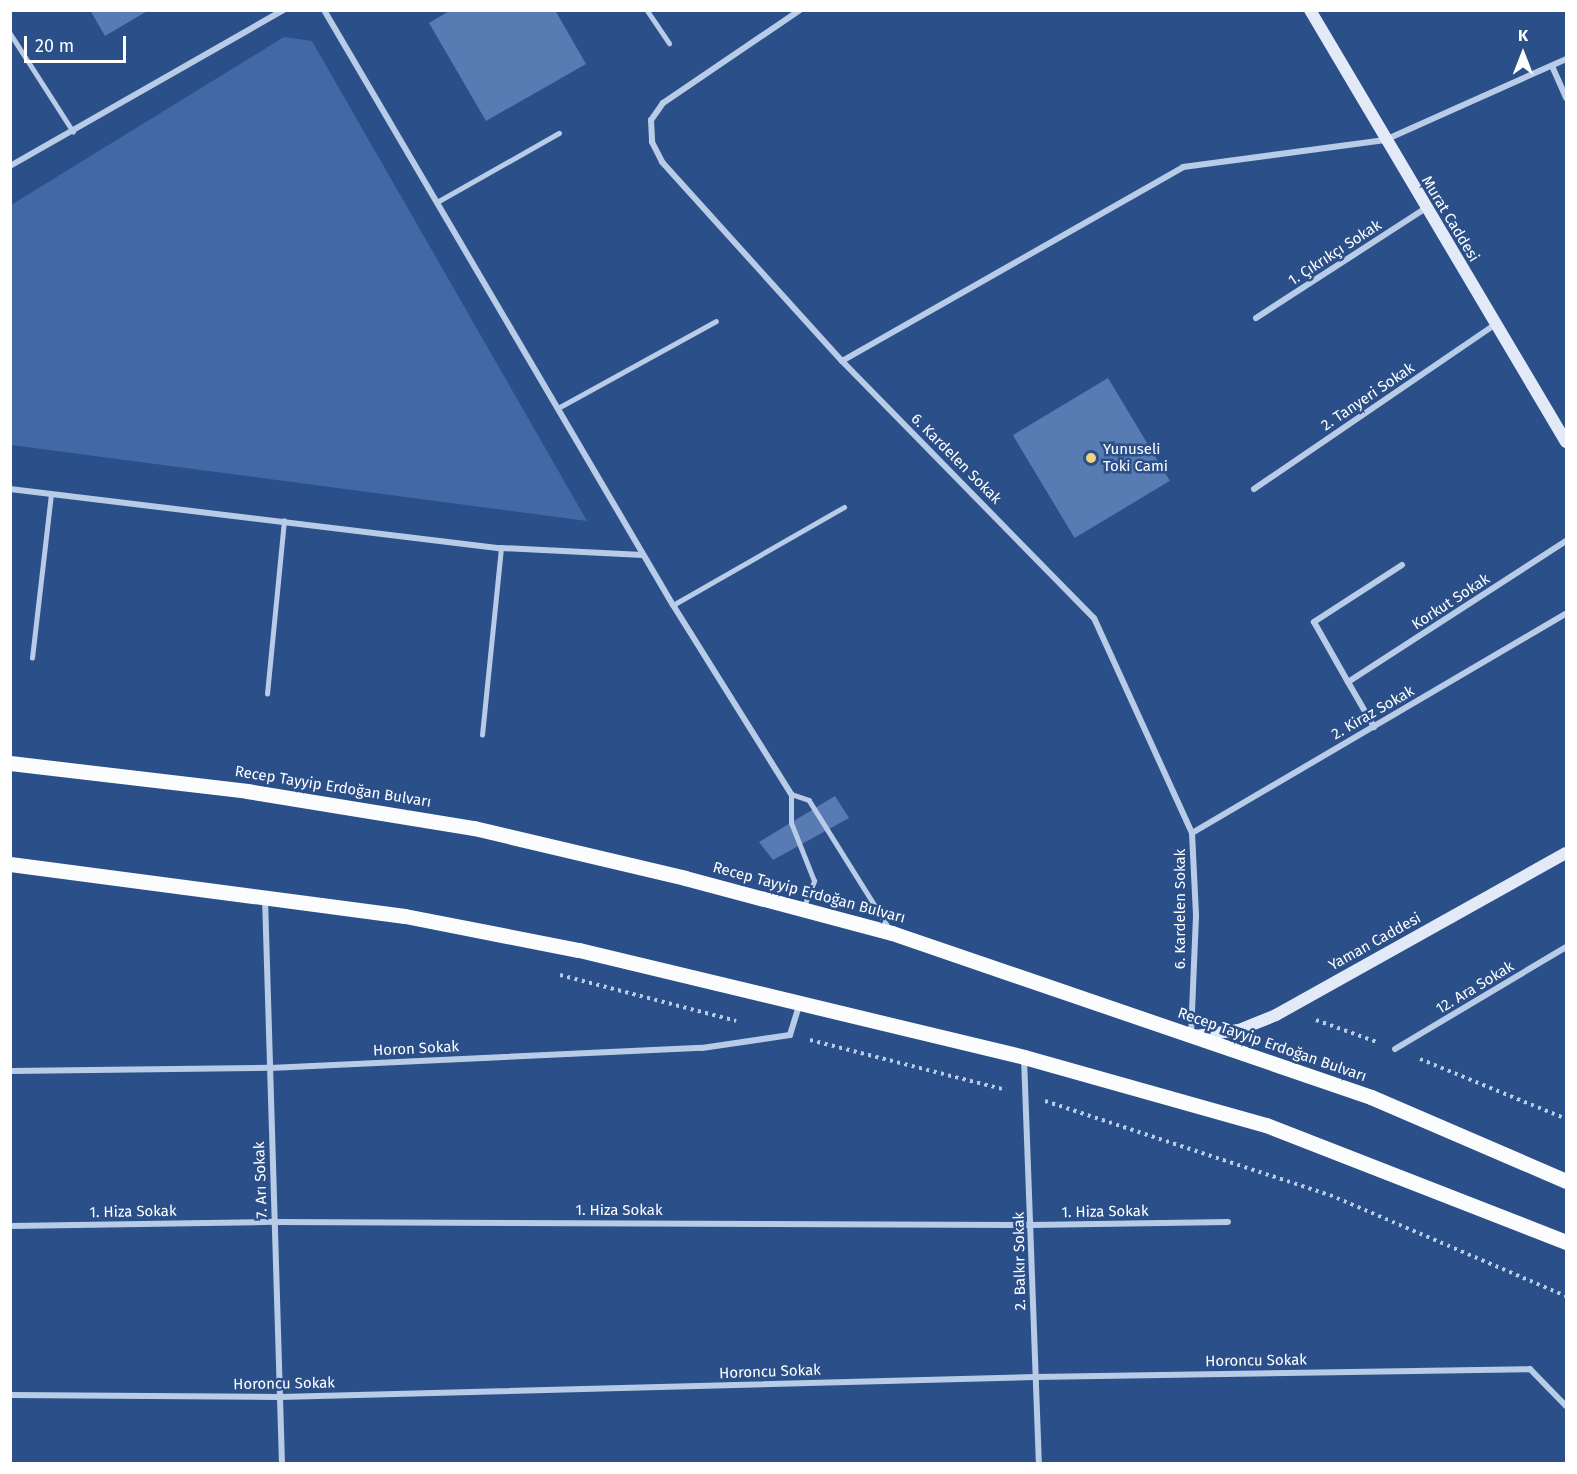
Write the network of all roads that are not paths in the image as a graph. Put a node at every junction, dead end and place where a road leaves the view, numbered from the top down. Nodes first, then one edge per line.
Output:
1 (284, 10) edge
2 (324, 10) edge
3 (647, 10) edge
4 (800, 10) edge
5 (1310, 10) edge
6 (10, 33) edge
7 (669, 43) dead end
8 (1566, 59) edge
9 (1552, 66) junction
10 (1566, 98) edge
11 (73, 130) junction
12 (559, 133) dead end
13 (1385, 140) junction
14 (10, 166) edge
15 (437, 202) junction
16 (1426, 208) junction
17 (1256, 318) dead end
18 (716, 321) dead end
19 (1497, 324) junction
20 (842, 361) junction
21 (558, 408) junction
22 (1566, 442) edge
23 (10, 489) edge
24 (1254, 489) dead end
25 (51, 494) junction
26 (844, 507) dead end
27 (284, 521) junction
28 (1566, 541) edge
29 (501, 548) junction
30 (643, 555) junction
31 (1402, 566) dead end
32 (673, 605) junction
33 (1566, 614) edge
34 (32, 658) dead end
35 (1348, 682) junction
36 (267, 694) dead end
37 (1374, 727) junction
38 (482, 735) dead end
39 (10, 763) edge
40 (791, 794) junction
41 (1192, 833) junction
42 (1566, 853) edge
43 (10, 864) edge
44 (264, 895) junction
45 (803, 909) junction
46 (892, 933) junction
47 (1566, 947) edge
48 (799, 1005) junction
49 (1191, 1036) junction
50 (1395, 1049) road end
51 (1024, 1057) junction
52 (270, 1068) junction
53 (10, 1071) edge
54 (1566, 1181) edge
55 (274, 1222) junction
56 (1228, 1222) dead end
57 (1031, 1225) junction
58 (10, 1227) edge
59 (1566, 1242) edge
60 (1035, 1377) junction
61 (10, 1395) edge
62 (280, 1397) junction
63 (1566, 1407) edge
64 (282, 1464) edge
65 (1039, 1464) edge

1 - 11 street
2 - 15 street
3 - 7 lane
4 - 20 street, 6. Kardelen Sokak
5 - 13 street, Murat Caddesi
6 - 11 lane
8 - 9 street
9 - 10 street
9 - 13 street
11 - 14 street
12 - 15 lane
13 - 16 street, Murat Caddesi
13 - 20 street
15 - 21 street
16 - 17 street, 1. Çıkrıkçı Sokak
16 - 19 street, Murat Caddesi
18 - 21 lane
19 - 22 street, Murat Caddesi
19 - 24 street, 2. Tanyeri Sokak
20 - 41 street, 6. Kardelen Sokak
21 - 30 street
23 - 25 street
25 - 27 street
25 - 34 lane
26 - 32 lane
27 - 29 street
27 - 36 lane
28 - 35 street, Korkut Sokak
29 - 30 street
29 - 38 lane
30 - 32 street
31 - 35 street
32 - 40 street
33 - 37 street, 2. Kiraz Sokak
35 - 37 street
37 - 41 street, 2. Kiraz Sokak
39 - 45 main road, Recep Tayyip Erdoğan Bulvarı
40 - 45 lane
40 - 46 lane
41 - 49 street, 6. Kardelen Sokak
42 - 49 street, Yaman Caddesi
43 - 44 main road
44 - 48 main road
44 - 52 street, 7. Arı Sokak
45 - 46 main road, Recep Tayyip Erdoğan Bulvarı
46 - 49 main road, Recep Tayyip Erdoğan Bulvarı
47 - 50 street, 12. Ara Sokak
48 - 51 main road
48 - 52 street, Horon Sokak
49 - 54 main road, Recep Tayyip Erdoğan Bulvarı
51 - 57 street, 2. Balkır Sokak
51 - 59 main road
52 - 53 street, Horon Sokak
52 - 55 street, 7. Arı Sokak
55 - 57 street, 1. Hiza Sokak
55 - 58 street, 1. Hiza Sokak
55 - 62 street, 7. Arı Sokak
56 - 57 street, 1. Hiza Sokak
57 - 60 street, 2. Balkır Sokak
60 - 62 street, Horoncu Sokak
60 - 63 street, Horoncu Sokak
60 - 65 street, 2. Balkır Sokak
61 - 62 street, Horoncu Sokak
62 - 64 street, 7. Arı Sokak

